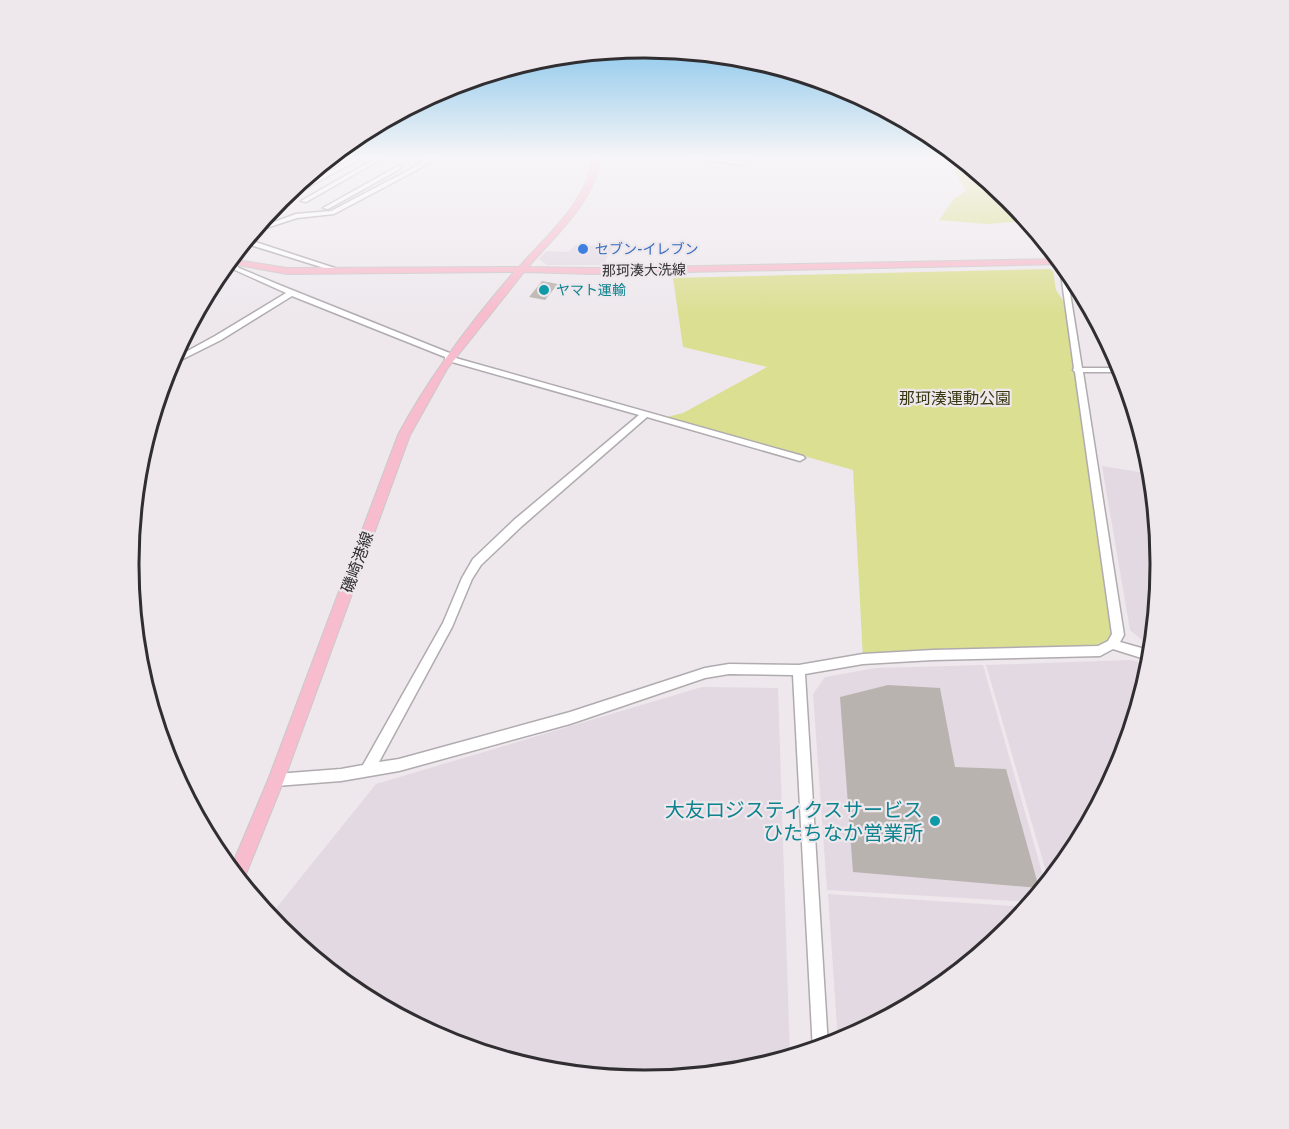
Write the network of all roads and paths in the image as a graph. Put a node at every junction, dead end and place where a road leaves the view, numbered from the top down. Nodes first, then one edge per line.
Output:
1 (332, 210) edge
2 (571, 210) edge
3 (336, 211) joint
4 (269, 226) edge
5 (253, 244) edge
6 (1050, 262) edge
7 (238, 263) edge
8 (235, 267) edge
9 (519, 271) junction
10 (342, 272) junction
11 (1065, 283) edge
12 (291, 293) junction
13 (184, 356) edge
14 (449, 357) junction
15 (1077, 370) junction
16 (1112, 370) edge
17 (645, 415) junction
18 (800, 458) dead end
19 (1112, 644) junction
20 (1143, 653) edge
21 (799, 670) junction
22 (367, 771) junction
23 (276, 780) junction
24 (240, 868) edge
25 (820, 1039) edge

1 - 3 street
2 - 9 main road, 磯崎港線
3 - 4 street
5 - 10 street
6 - 9 main road, 那珂湊大洗線
7 - 10 main road, 那珂湊大洗線
8 - 12 street
9 - 10 main road, 那珂湊大洗線
9 - 14 main road, 磯崎港線
11 - 15 street
12 - 13 street
12 - 14 street
14 - 17 street
14 - 23 main road, 磯崎港線
15 - 16 street
15 - 19 street
17 - 18 street
17 - 22 street
19 - 20 street
19 - 21 street
21 - 22 street
21 - 25 street
22 - 23 street
23 - 24 main road, 磯崎港線

